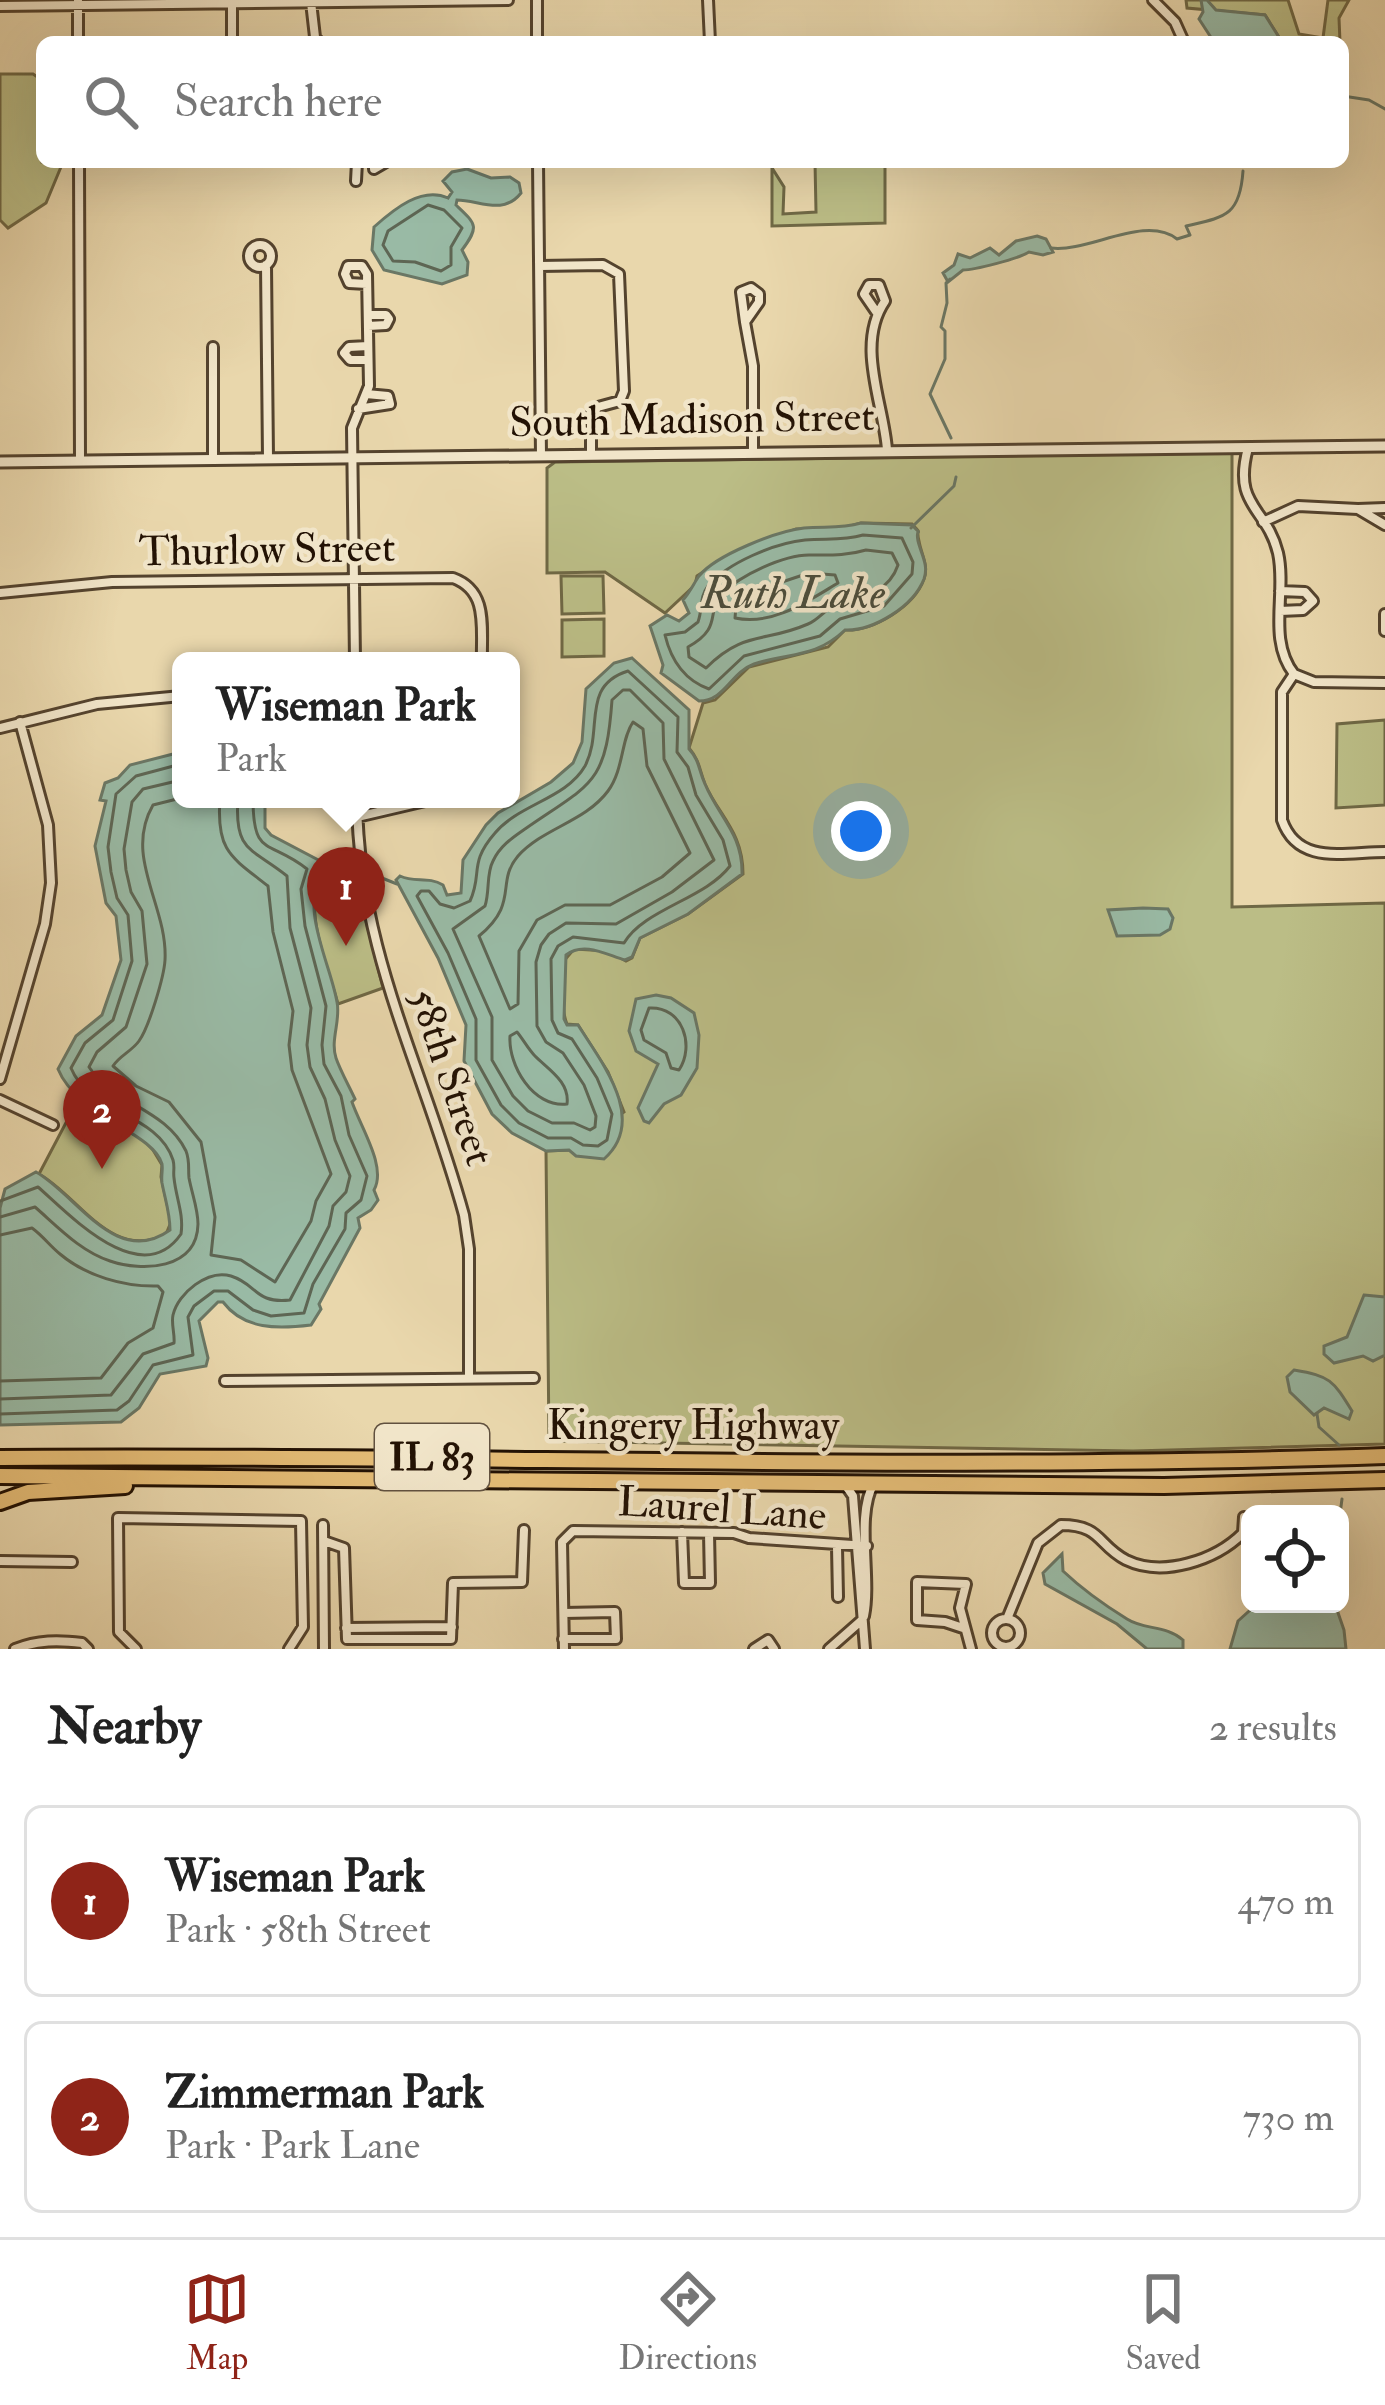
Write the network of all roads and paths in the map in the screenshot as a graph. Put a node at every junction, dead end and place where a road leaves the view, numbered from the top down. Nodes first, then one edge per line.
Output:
1 (508, 0) edge
2 (537, 0) edge
3 (708, 0) edge
4 (1153, 0) edge
5 (232, 1) edge
6 (78, 2) edge
7 (311, 2) edge
8 (0, 6) edge
9 (78, 36) edge
10 (232, 36) edge
11 (314, 36) edge
12 (537, 36) edge
13 (710, 36) edge
14 (1181, 36) edge
15 (80, 168) edge
16 (357, 168) edge
17 (538, 168) edge
18 (356, 181) dead end
19 (266, 266) dead end
20 (539, 266) junction
21 (368, 284) dead end
22 (877, 313) dead end
23 (368, 314) junction
24 (745, 322) dead end
25 (368, 326) junction
26 (368, 346) junction
27 (213, 347) dead end
28 (368, 360) junction
29 (366, 394) junction
30 (358, 409) junction
31 (1385, 446) edge
32 (1248, 448) junction
33 (886, 450) junction
34 (753, 453) junction
35 (542, 455) junction
36 (590, 455) junction
37 (353, 457) junction
38 (213, 458) junction
39 (268, 458) junction
40 (80, 460) junction
41 (0, 461) edge
42 (1358, 508) junction
43 (1385, 508) edge
44 (1264, 522) junction
45 (1385, 525) edge
46 (354, 579) junction
47 (1280, 591) junction
48 (0, 593) edge
49 (1280, 611) junction
50 (1385, 614) edge
51 (1385, 631) edge
52 (355, 652) edge
53 (482, 652) edge
54 (1294, 674) junction
55 (1385, 683) edge
56 (172, 697) edge
57 (20, 722) junction
58 (0, 728) edge
59 (357, 808) edge
60 (396, 808) edge
61 (357, 817) junction
62 (1385, 852) edge
63 (0, 1079) edge
64 (0, 1100) edge
65 (53, 1125) dead end
66 (470, 1378) junction
67 (534, 1378) dead end
68 (225, 1381) dead end
69 (1385, 1456) edge
70 (0, 1458) edge
71 (0, 1477) edge
72 (250, 1478) junction
73 (1385, 1480) edge
74 (833, 1482) junction
75 (875, 1482) junction
76 (0, 1502) edge
77 (323, 1525) dead end
78 (524, 1530) dead end
79 (682, 1532) junction
80 (709, 1533) junction
81 (1241, 1535) edge
82 (324, 1541) junction
83 (867, 1546) junction
84 (836, 1547) junction
85 (854, 1547) junction
86 (0, 1561) edge
87 (72, 1562) dead end
88 (838, 1597) dead end
89 (564, 1613) junction
90 (863, 1619) junction
91 (1007, 1619) junction
92 (962, 1628) junction
93 (995, 1642) junction
94 (564, 1644) edge
95 (1010, 1648) edge
96 (15, 1649) edge
97 (88, 1649) edge
98 (136, 1649) edge
99 (289, 1649) edge
100 (324, 1649) edge
101 (754, 1649) edge
102 (774, 1649) edge
103 (829, 1649) edge
104 (865, 1649) edge
105 (971, 1649) edge
106 (986, 1649) edge

1 - 7 street
2 - 12 street
3 - 13 street
4 - 14 street
5 - 6 street
5 - 7 street
5 - 10 street
6 - 8 street
6 - 9 street
7 - 11 street
15 - 40 street
16 - 18 street
17 - 20 street
19 - 39 street
20 - 35 street
20 - 36 street
21 - 23 street
22 - 33 street
23 - 25 street
23 - 25 street
24 - 34 street
25 - 26 street
26 - 28 street
26 - 28 street
27 - 38 street
28 - 29 street
29 - 30 street
29 - 30 street
30 - 37 street
31 - 32 street, South Madison Street
32 - 33 street, South Madison Street
32 - 44 street
33 - 34 street, South Madison Street
34 - 36 street, South Madison Street
35 - 36 street, South Madison Street
35 - 37 street, South Madison Street
37 - 39 street, South Madison Street
37 - 46 street
38 - 39 street, South Madison Street
38 - 40 street, South Madison Street
40 - 41 street, South Madison Street
42 - 43 street
42 - 44 street
42 - 45 street
44 - 47 street
46 - 48 street, Thurlow Street
46 - 52 street
46 - 53 street, Thurlow Street
47 - 49 street
47 - 49 street
49 - 54 street
50 - 51 street
54 - 55 street
54 - 62 street
56 - 57 street
57 - 58 street
57 - 63 street
59 - 61 street, 58th Street
60 - 61 street
61 - 66 street, 58th Street
64 - 65 street
66 - 67 street
66 - 68 street
69 - 70 highway, Kingery Highway / IL 83
71 - 72 highway, Kingery Highway / IL 83
72 - 74 highway, Kingery Highway / IL 83
72 - 76 highway
73 - 75 highway, Kingery Highway / IL 83
74 - 75 highway, Kingery Highway / IL 83
74 - 85 street
75 - 83 street
77 - 82 street
78 - 82 street
79 - 80 street, Laurel Lane
79 - 80 street
79 - 89 street, Laurel Lane
80 - 84 street, Laurel Lane
81 - 91 street
82 - 100 street
83 - 85 street, Laurel Lane
83 - 90 street
84 - 85 street, Laurel Lane
84 - 88 street
85 - 90 street
86 - 87 street
89 - 94 street
89 - 94 street
90 - 103 street
90 - 104 street
91 - 93 street
91 - 95 street
92 - 92 street
92 - 105 street
93 - 95 street
93 - 106 street
96 - 97 street
98 - 99 street
101 - 102 street

